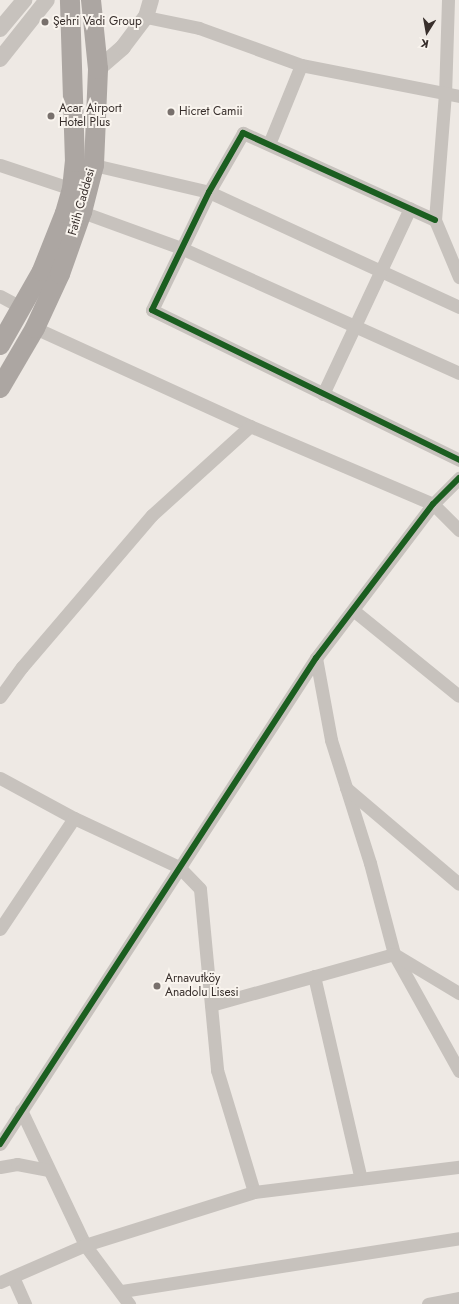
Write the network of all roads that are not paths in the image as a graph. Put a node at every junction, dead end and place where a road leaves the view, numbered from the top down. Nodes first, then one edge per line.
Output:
1 (24, 0) edge
2 (47, 0) edge
3 (70, 0) edge
4 (91, 0) edge
5 (151, 0) edge
6 (448, 0) edge
7 (146, 17) junction
8 (3, 21) edge
9 (0, 59) edge
10 (301, 65) junction
11 (98, 69) junction
12 (445, 93) junction
13 (459, 96) edge
14 (269, 144) junction
15 (94, 165) junction
16 (0, 166) edge
17 (72, 189) junction
18 (209, 192) junction
19 (410, 208) junction
20 (82, 212) junction
21 (435, 220) junction
22 (182, 248) junction
23 (380, 271) junction
24 (459, 277) edge
25 (0, 296) edge
26 (21, 307) junction
27 (459, 307) edge
28 (355, 326) junction
29 (35, 328) junction
30 (0, 345) edge
31 (459, 373) edge
32 (0, 388) edge
33 (323, 394) junction
34 (250, 426) junction
35 (459, 460) edge
36 (459, 478) edge
37 (433, 504) junction
38 (459, 530) edge
39 (353, 610) junction
40 (316, 658) junction
41 (459, 696) edge
42 (0, 697) edge
43 (0, 778) edge
44 (346, 788) junction
45 (74, 818) junction
46 (179, 867) junction
47 (459, 884) edge
48 (0, 929) edge
49 (394, 954) junction
50 (314, 976) junction
51 (459, 993) edge
52 (211, 1005) junction
53 (459, 1072) edge
54 (21, 1110) junction
55 (0, 1144) edge
56 (0, 1167) edge
57 (459, 1167) edge
58 (47, 1170) junction
59 (361, 1179) junction
60 (254, 1192) junction
61 (459, 1238) edge
62 (85, 1246) junction
63 (13, 1277) junction
64 (0, 1282) edge
65 (122, 1291) junction
66 (459, 1298) edge
67 (25, 1304) edge
68 (129, 1304) edge
69 (428, 1304) edge

1 - 8 street
2 - 9 street
3 - 17 main road, Fatih Caddesi
4 - 11 main road, Fatih Caddesi
5 - 7 street
6 - 12 street
7 - 10 street
7 - 11 street
10 - 12 street
10 - 14 street
11 - 15 main road, Fatih Caddesi
12 - 13 street
12 - 21 street
14 - 18 street
14 - 19 street
15 - 18 street
15 - 20 main road, Fatih Caddesi
16 - 17 street
17 - 26 main road, Fatih Caddesi
18 - 22 street
18 - 23 street
19 - 21 street
19 - 23 street
20 - 22 street
20 - 29 main road, Fatih Caddesi
21 - 24 street
22 - 28 street
22 - 33 street
23 - 27 street
23 - 28 street
25 - 26 street
26 - 30 main road, Fatih Caddesi
28 - 31 street
28 - 33 street
29 - 32 main road, Fatih Caddesi
29 - 34 street
33 - 35 street
34 - 37 street
34 - 42 street
36 - 37 street
37 - 38 street
37 - 39 street
39 - 40 street
39 - 41 street
40 - 44 street
40 - 46 street
43 - 45 street
44 - 47 street
44 - 49 street
45 - 46 street
45 - 48 street
46 - 52 street
46 - 54 street
49 - 50 street
49 - 51 street
49 - 53 street
50 - 52 street
50 - 59 street
52 - 60 street
54 - 55 street
54 - 58 street
56 - 58 street
57 - 59 street
58 - 62 street
59 - 60 street
60 - 62 street
61 - 65 street
62 - 63 street
62 - 65 street
63 - 64 street
63 - 67 street
65 - 68 street
66 - 69 street

